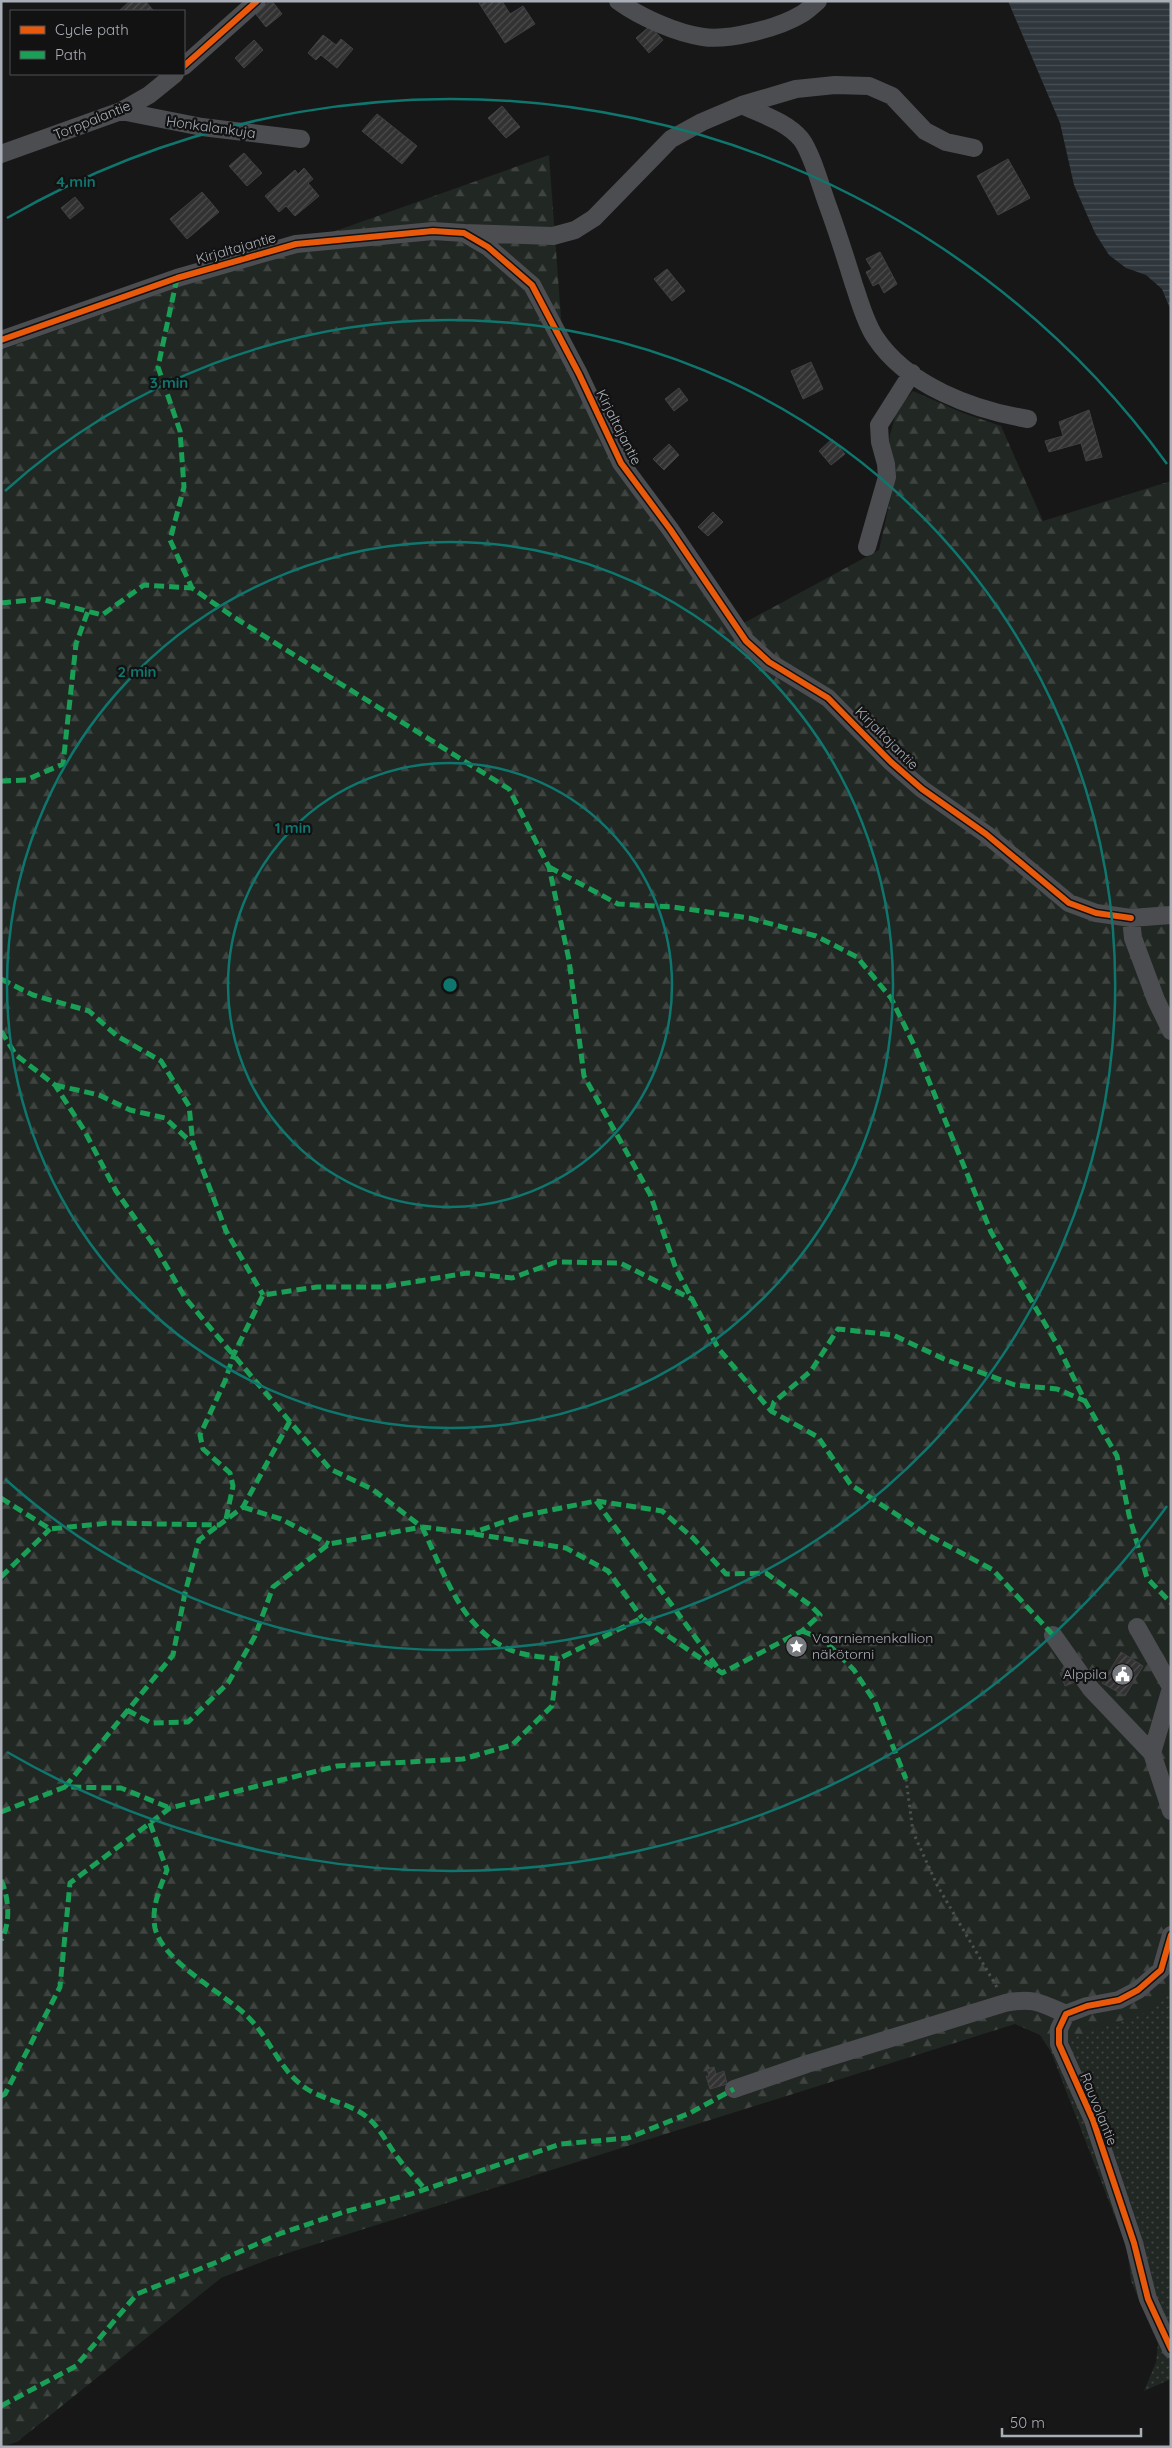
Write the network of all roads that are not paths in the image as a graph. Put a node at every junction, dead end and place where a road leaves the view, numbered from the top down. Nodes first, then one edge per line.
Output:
1 (257, 1) edge
2 (618, 1) edge
3 (818, 1) edge
4 (185, 65) edge
5 (174, 75) edge
6 (742, 105) junction
7 (121, 111) junction
8 (302, 140) dead end
9 (974, 148) dead end
10 (1, 154) edge
11 (464, 234) junction
12 (1, 340) edge
13 (912, 374) junction
14 (1028, 419) dead end
15 (867, 547) dead end
16 (1171, 915) edge
17 (1131, 918) junction
18 (1171, 1031) edge
19 (1137, 1626) dead end
20 (1053, 1635) dead end
21 (1171, 1687) edge
22 (1152, 1753) junction
23 (1171, 1811) edge
24 (1171, 1934) edge
25 (1066, 2014) junction
26 (734, 2089) dead end
27 (1171, 2349) edge

1 - 4 street
2 - 3 street
5 - 7 street, Torppalantie
6 - 9 street
6 - 11 street
6 - 13 street
7 - 8 street, Honkalankuja
7 - 10 street, Torppalantie
11 - 12 street, Kirjaltajantie
11 - 17 street, Kirjaltajantie
13 - 14 street
13 - 15 street
16 - 17 street, Kirjaltajantie
17 - 18 street
19 - 21 street
20 - 22 street
21 - 22 street
22 - 23 street
24 - 25 street
25 - 26 street
25 - 27 street, Rauvolantie

